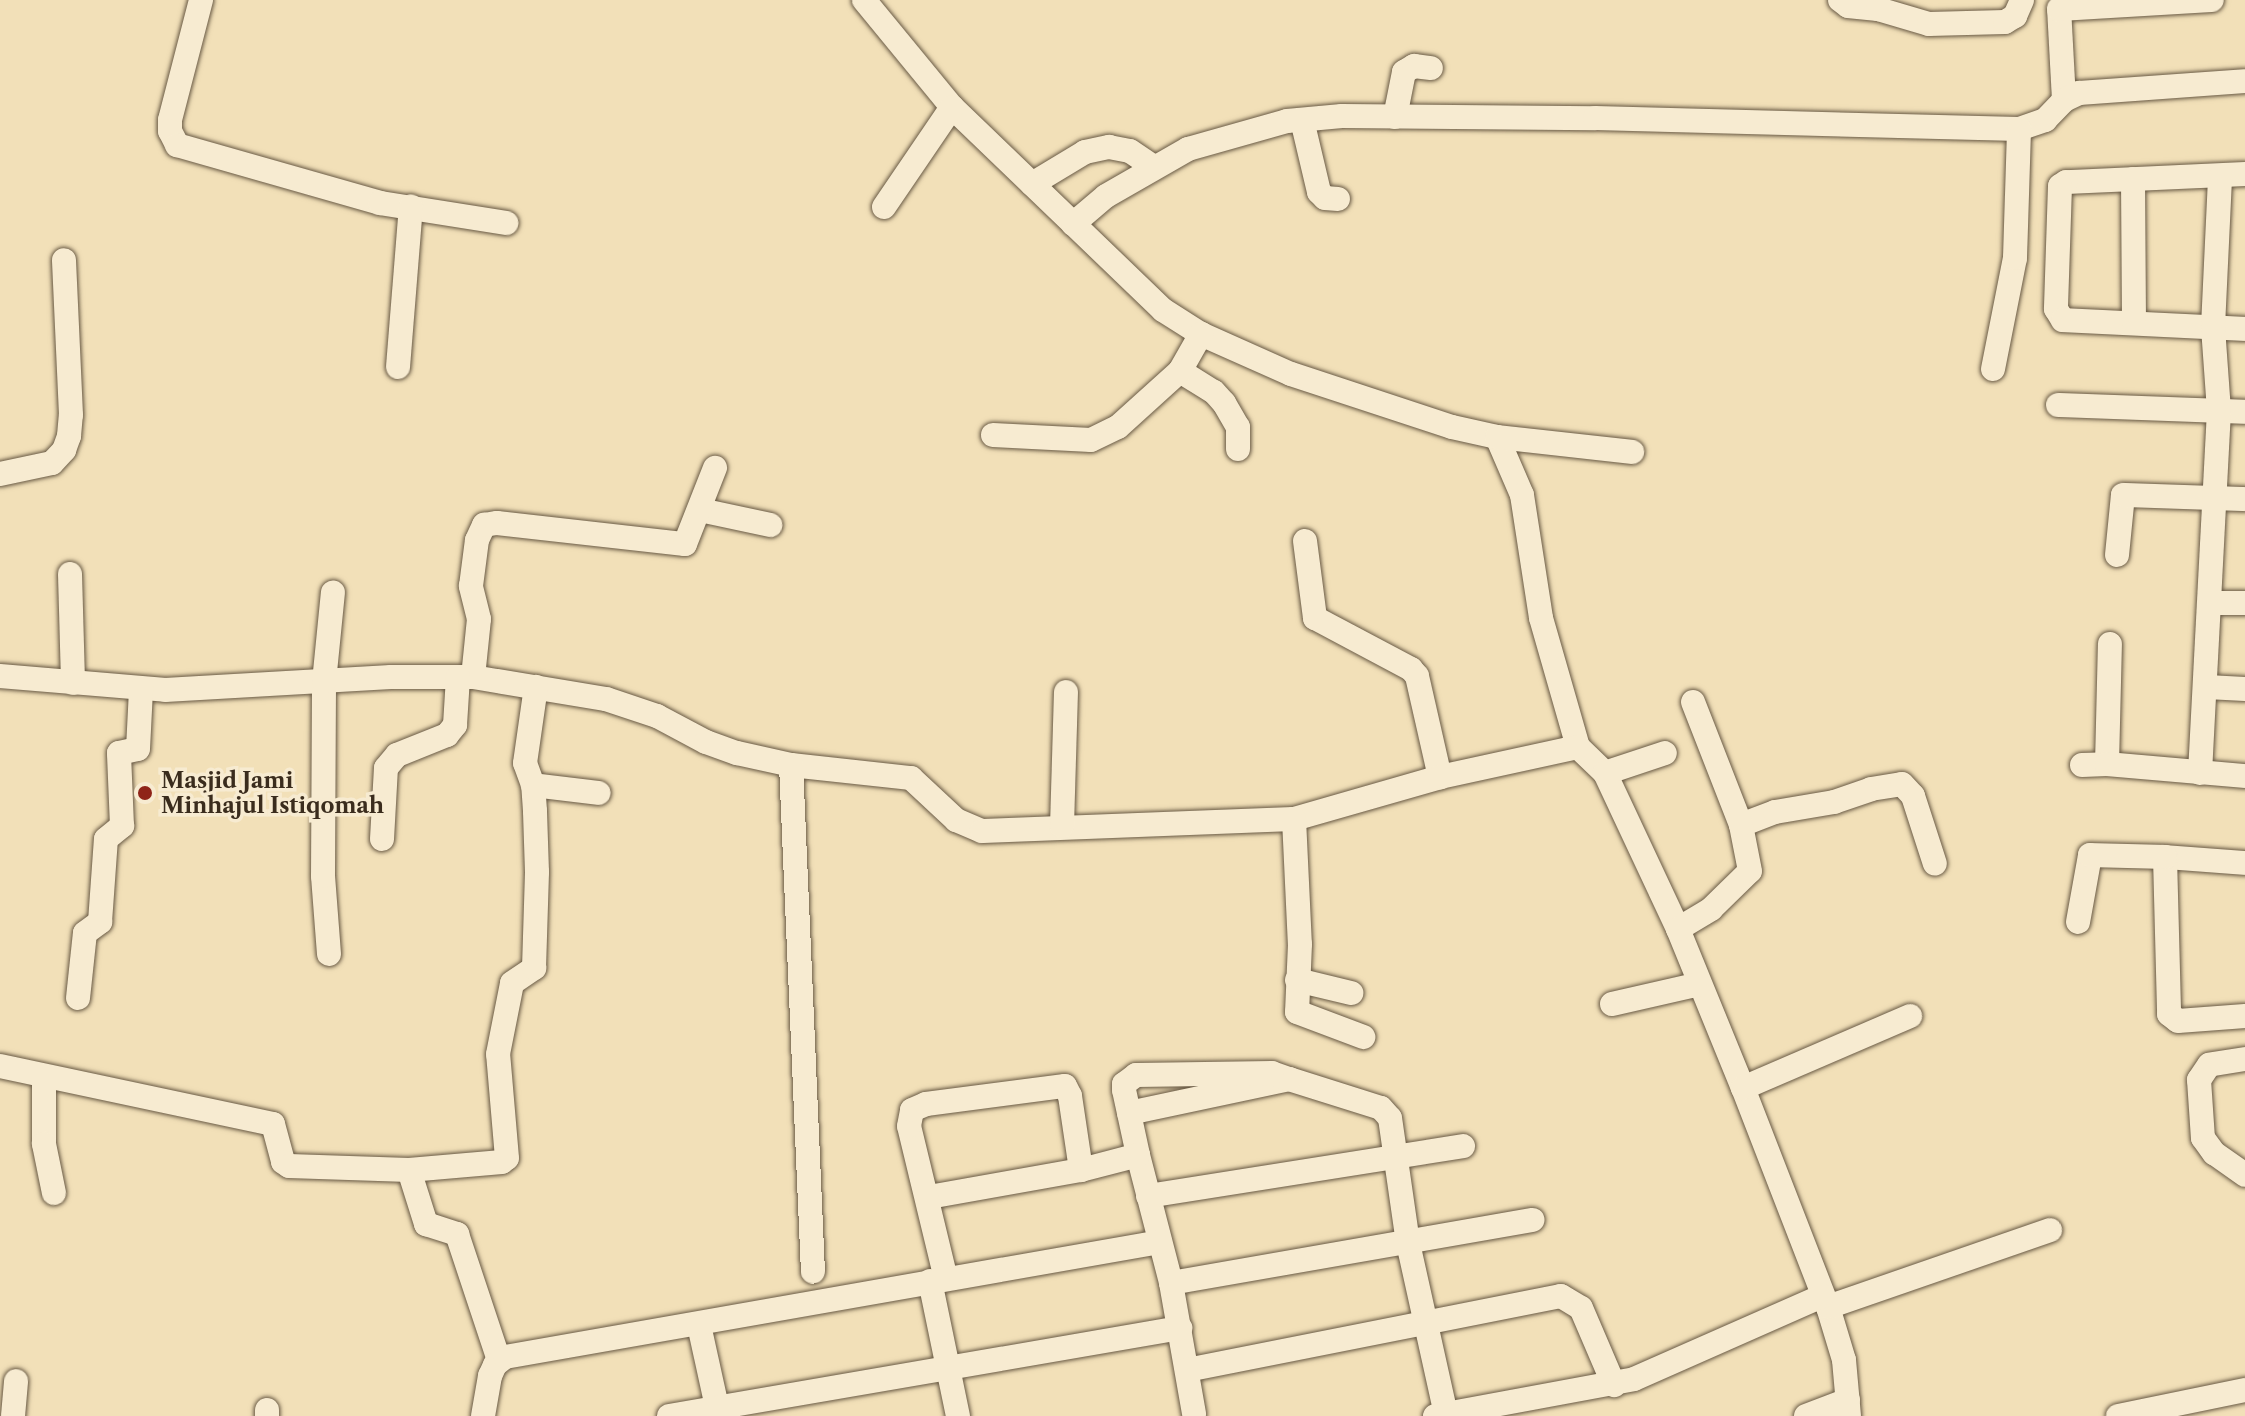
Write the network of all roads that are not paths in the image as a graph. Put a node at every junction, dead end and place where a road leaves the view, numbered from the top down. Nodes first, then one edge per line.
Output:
1 (201, 0) edge
2 (864, 0) edge
3 (1840, 0) edge
4 (2022, 0) edge
5 (2212, 0) edge
6 (2058, 5) edge
7 (1897, 7) edge
8 (1431, 68) dead end
9 (2245, 81) edge
10 (2064, 100) junction
11 (952, 107) junction
12 (1395, 117) junction
13 (1302, 120) junction
14 (2019, 129) junction
15 (1154, 167) junction
16 (2245, 174) edge
17 (2220, 177) junction
18 (2133, 179) junction
19 (1032, 184) junction
20 (1338, 199) dead end
21 (411, 207) junction
22 (884, 207) dead end
23 (506, 223) dead end
24 (1073, 224) junction
25 (64, 260) dead end
26 (2134, 323) junction
27 (2213, 327) junction
28 (2245, 329) edge
29 (1201, 334) junction
30 (398, 367) dead end
31 (1993, 369) dead end
32 (1180, 371) junction
33 (2058, 405) dead end
34 (2219, 411) junction
35 (2245, 412) edge
36 (993, 435) dead end
37 (1497, 437) junction
38 (1238, 449) dead end
39 (1632, 452) dead end
40 (715, 468) dead end
41 (0, 474) edge
42 (2214, 497) junction
43 (2245, 499) edge
44 (700, 510) junction
45 (770, 525) dead end
46 (1305, 541) dead end
47 (2117, 555) dead end
48 (70, 574) dead end
49 (333, 592) dead end
50 (2211, 603) junction
51 (2245, 603) edge
52 (2110, 644) dead end
53 (0, 676) edge
54 (465, 677) junction
55 (324, 682) junction
56 (73, 683) junction
57 (536, 687) junction
58 (2207, 687) junction
59 (141, 689) junction
60 (2245, 689) edge
61 (1066, 692) dead end
62 (1693, 702) dead end
63 (1578, 747) junction
64 (1665, 753) dead end
65 (2107, 764) junction
66 (791, 765) junction
67 (2082, 765) dead end
68 (1605, 773) junction
69 (2200, 773) junction
70 (2245, 776) edge
71 (1440, 777) junction
72 (533, 785) junction
73 (599, 793) dead end
74 (1294, 819) junction
75 (1741, 825) junction
76 (1062, 826) junction
77 (382, 839) dead end
78 (2165, 857) junction
79 (2245, 863) edge
80 (1935, 864) dead end
81 (2078, 922) dead end
82 (1678, 929) junction
83 (329, 954) dead end
84 (1297, 980) junction
85 (1700, 984) junction
86 (1351, 993) dead end
87 (78, 998) dead end
88 (1612, 1004) dead end
89 (1910, 1016) dead end
90 (2245, 1016) edge
91 (1363, 1037) dead end
92 (2245, 1059) edge
93 (0, 1066) edge
94 (44, 1078) junction
95 (1289, 1079) junction
96 (1743, 1088) junction
97 (1129, 1113) junction
98 (1463, 1146) dead end
99 (1138, 1155) junction
100 (1396, 1157) junction
101 (409, 1170) junction
102 (1081, 1170) junction
103 (2245, 1175) edge
104 (54, 1193) dead end
105 (1148, 1196) junction
106 (929, 1197) junction
107 (1533, 1220) dead end
108 (2050, 1230) dead end
109 (1160, 1242) junction
110 (1408, 1243) junction
111 (813, 1272) dead end
112 (938, 1280) junction
113 (1171, 1283) junction
114 (1825, 1302) junction
115 (1426, 1324) junction
116 (699, 1325) junction
117 (1180, 1328) junction
118 (499, 1360) junction
119 (948, 1369) junction
120 (1187, 1370) junction
121 (16, 1381) dead end
122 (1614, 1385) junction
123 (2245, 1390) edge
124 (1848, 1408) edge
125 (1498, 1411) edge
126 (718, 1412) edge
127 (1191, 1415) edge
128 (1440, 1415) edge
129 (13, 1416) edge
130 (483, 1416) edge
131 (669, 1416) edge
132 (958, 1416) edge
133 (1806, 1416) edge
134 (2118, 1416) edge

1 - 21 street
2 - 11 street
3 - 7 street
4 - 7 street
5 - 6 street
6 - 10 street
8 - 12 street
9 - 10 street
10 - 14 street
11 - 19 street
11 - 22 street
12 - 13 street
12 - 14 street
13 - 15 street
13 - 20 street
14 - 31 street
15 - 19 street
15 - 24 street
16 - 17 street
17 - 18 street
17 - 27 street
18 - 26 street
18 - 26 street
19 - 24 street
21 - 23 street
21 - 30 street
24 - 29 street
25 - 41 street
26 - 27 street
27 - 28 street
27 - 34 street
29 - 32 street
29 - 37 street
32 - 36 street
32 - 38 street
33 - 34 street
34 - 35 street
34 - 42 street
37 - 39 street
37 - 63 street
40 - 44 street
42 - 43 street
42 - 47 street
42 - 50 street
44 - 45 street
44 - 54 street
46 - 71 street
48 - 56 street
49 - 55 street
50 - 51 street
50 - 58 street
52 - 65 street
53 - 56 street
54 - 55 street
54 - 57 street
54 - 77 street
55 - 59 street
55 - 83 street
56 - 59 street
57 - 66 street
57 - 72 street
58 - 60 street
58 - 69 street
59 - 87 street
61 - 76 street
62 - 75 street
63 - 68 street
63 - 71 street
64 - 68 street
65 - 67 street
65 - 69 street
66 - 76 street
66 - 111 street
68 - 82 street
69 - 70 street
71 - 74 street
72 - 73 street
72 - 101 street
74 - 76 street
74 - 84 street
75 - 80 street
75 - 82 street
78 - 79 street
78 - 81 street
78 - 90 street
82 - 85 street
84 - 86 street
84 - 91 street
85 - 88 street
85 - 96 street
89 - 96 street
92 - 103 street
93 - 94 street
94 - 101 street
94 - 104 street
95 - 97 street
95 - 97 street
95 - 100 street
96 - 114 street
97 - 99 street
98 - 100 street
99 - 102 street
99 - 105 street
100 - 105 street
100 - 110 street
101 - 118 street
102 - 106 street
102 - 106 street
105 - 109 street
106 - 112 street
107 - 110 street
108 - 114 street
109 - 112 street
109 - 113 street
110 - 113 street
110 - 115 street
112 - 116 street
112 - 119 street
113 - 117 street
114 - 122 street
114 - 124 street
115 - 120 street
115 - 122 street
115 - 128 street
116 - 118 street
116 - 126 street
117 - 119 street
117 - 120 street
118 - 130 street
119 - 126 street
119 - 132 street
120 - 127 street
121 - 129 street
122 - 125 street
123 - 134 street
124 - 133 street
125 - 128 street
126 - 131 street

